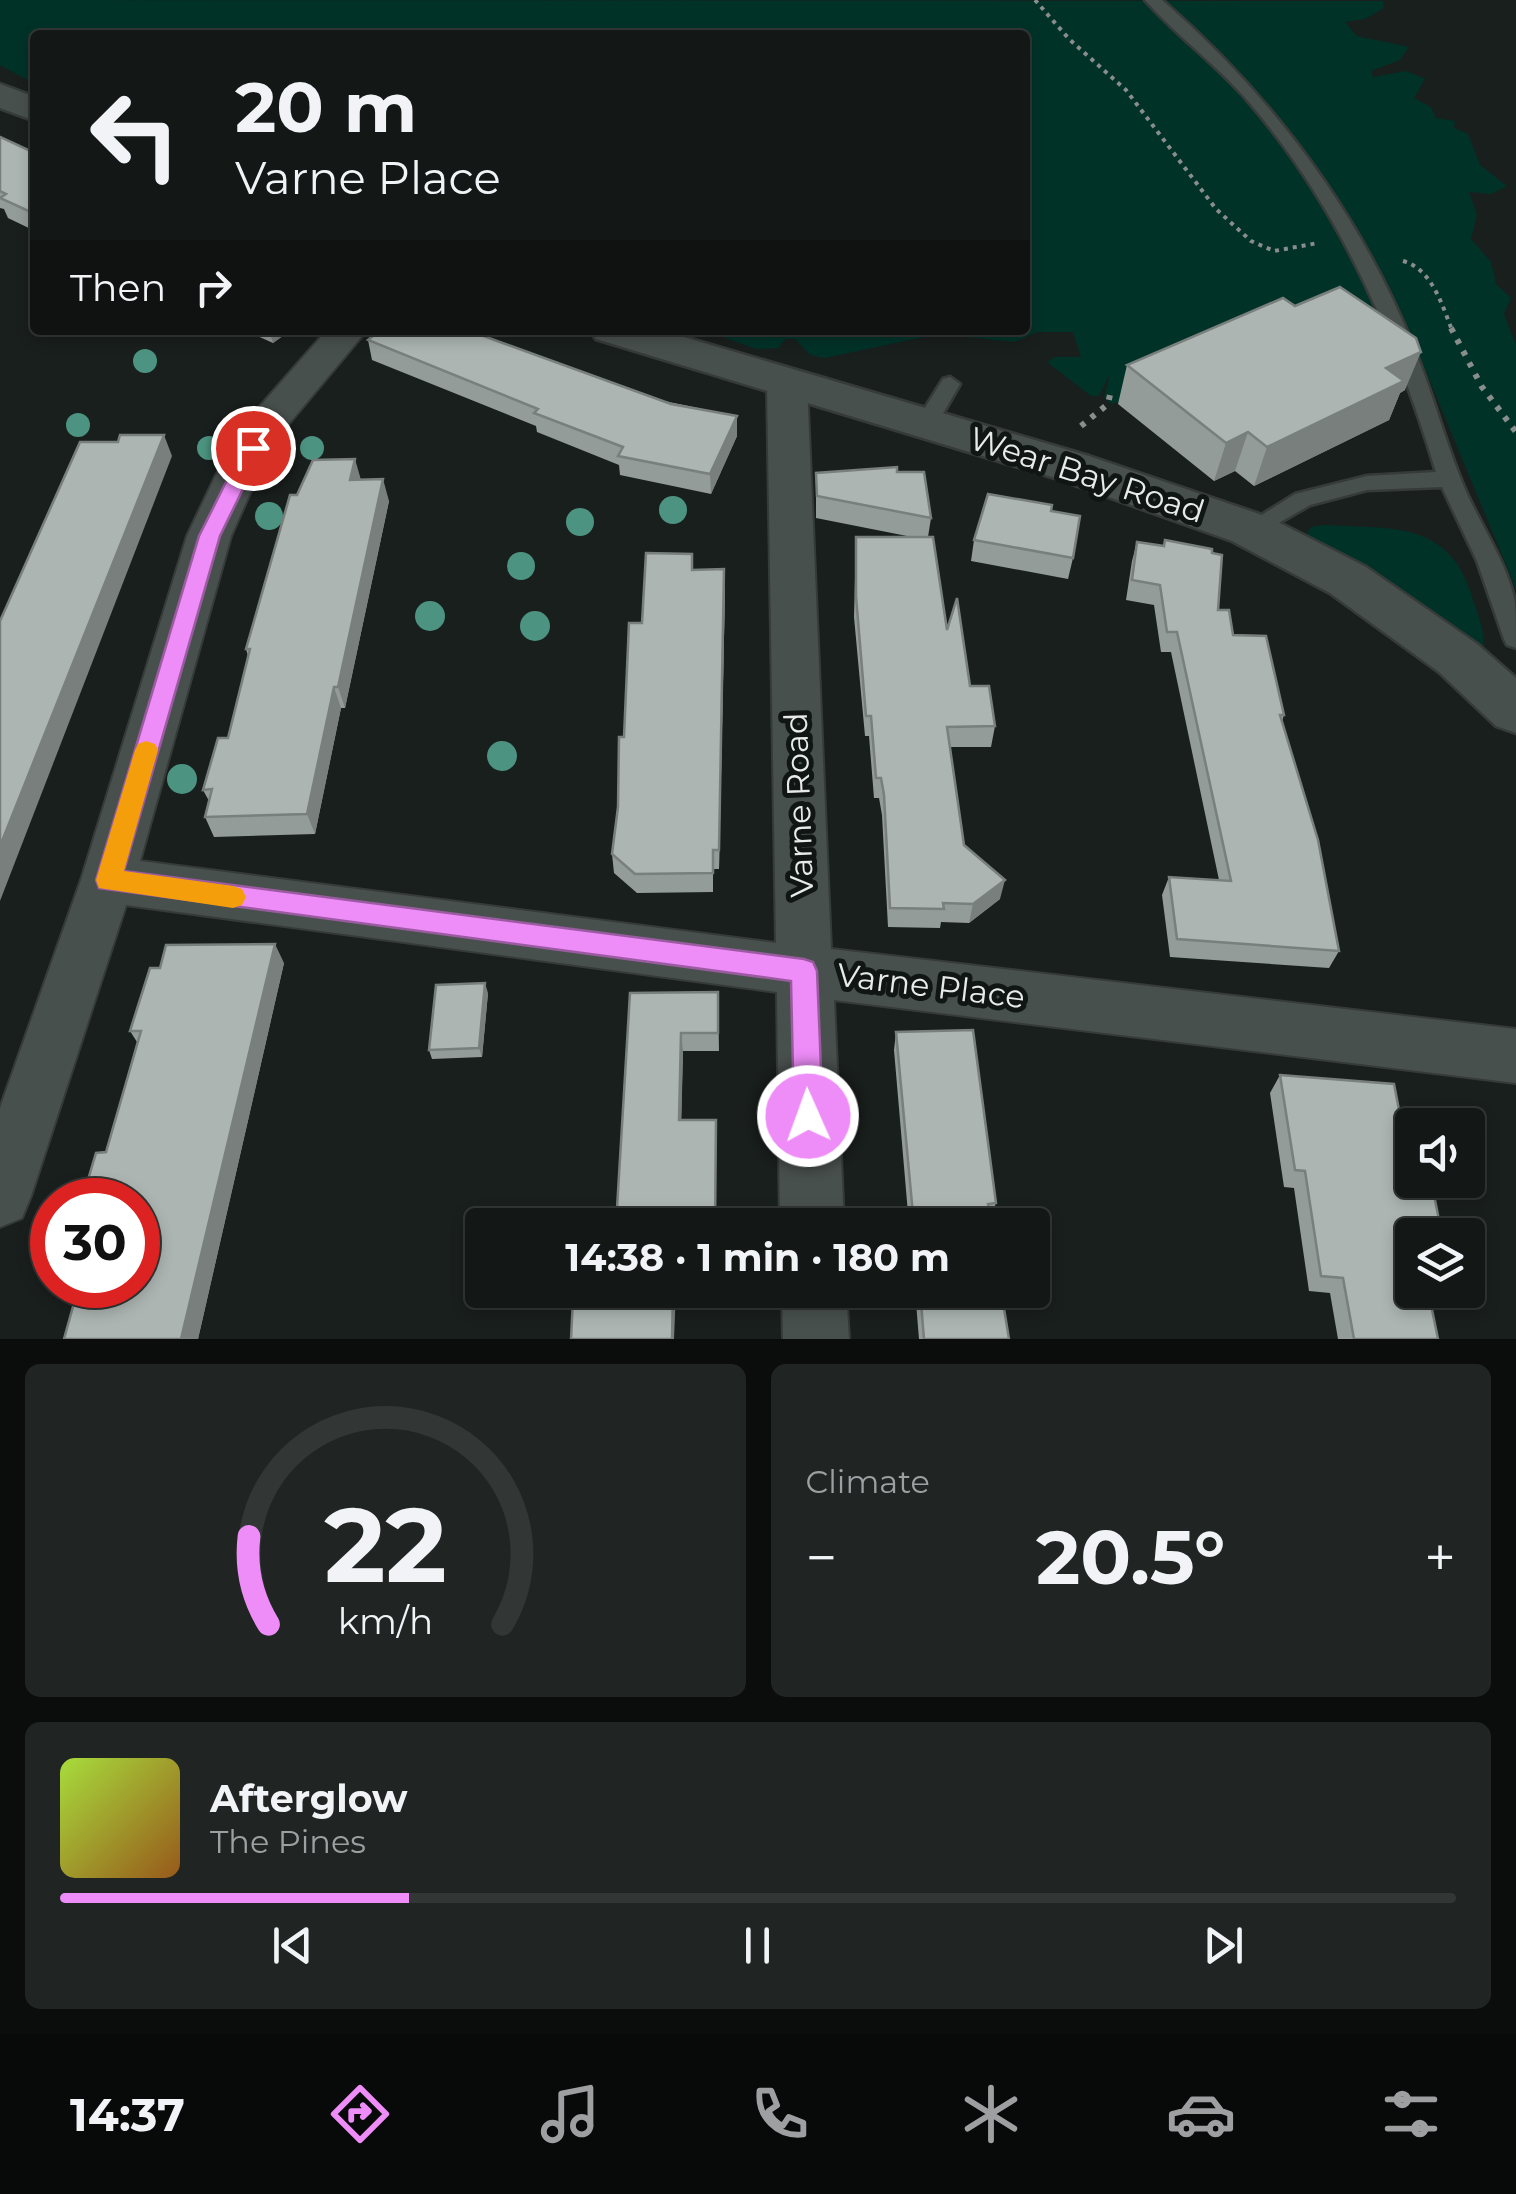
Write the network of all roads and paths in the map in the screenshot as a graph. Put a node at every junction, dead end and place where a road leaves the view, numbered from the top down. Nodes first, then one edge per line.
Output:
1 (1036, 0) edge
2 (1153, 0) edge
3 (0, 95) edge
4 (30, 108) edge
5 (1305, 243) dead end
6 (343, 335) edge
7 (628, 335) edge
8 (787, 385) junction
9 (1111, 390) dead end
10 (1079, 428) dead end
11 (1449, 479) junction
12 (1250, 528) junction
13 (1516, 639) edge
14 (1516, 711) edge
15 (108, 880) junction
16 (804, 971) junction
17 (1516, 1056) edge
18 (0, 1196) edge
19 (811, 1208) edge
20 (815, 1308) edge
21 (816, 1339) edge

1 - 5 path
2 - 11 lane
3 - 4 street
6 - 15 street
7 - 8 street, Wear Bay Road
8 - 12 street, Wear Bay Road
8 - 16 street, Varne Road
9 - 10 path
11 - 12 lane
11 - 13 lane
12 - 14 street, Wear Bay Road
15 - 16 street, Varne Place
15 - 18 street
16 - 17 street, Varne Place
16 - 19 street, Varne Road
20 - 21 street

